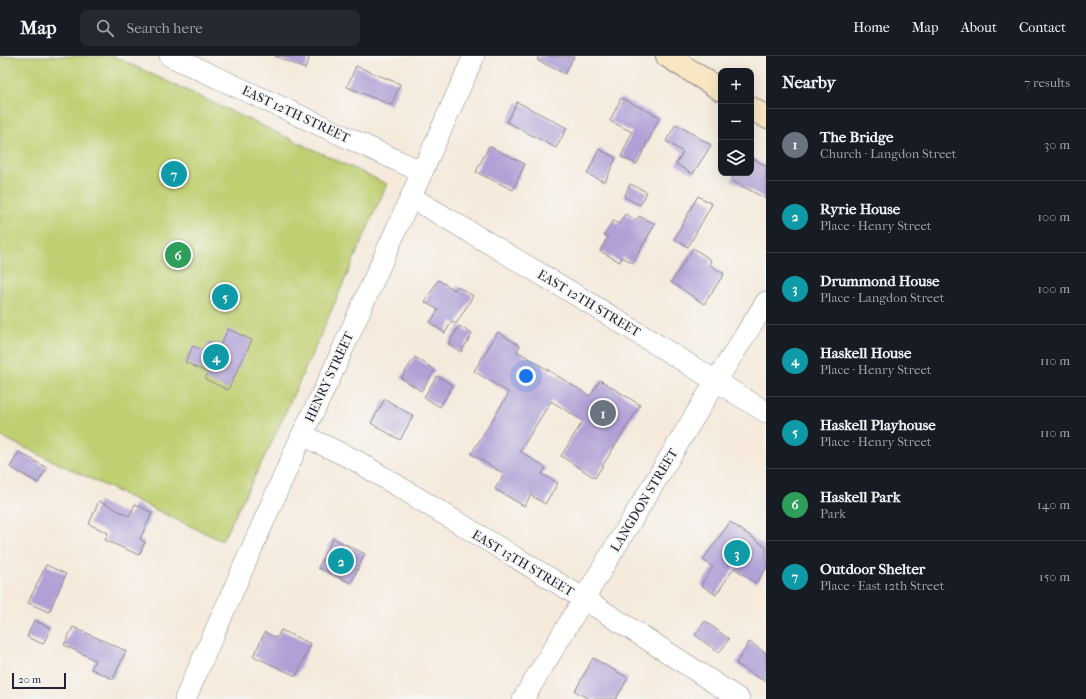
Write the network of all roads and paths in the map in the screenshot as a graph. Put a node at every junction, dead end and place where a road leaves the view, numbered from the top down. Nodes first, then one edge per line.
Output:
1 (170, 56) edge
2 (474, 56) edge
3 (667, 56) edge
4 (718, 88) edge
5 (754, 110) edge
6 (766, 117) edge
7 (422, 172) junction
8 (412, 197) junction
9 (766, 302) edge
10 (716, 381) junction
11 (766, 412) edge
12 (302, 435) junction
13 (584, 599) junction
14 (185, 699) edge
15 (523, 699) edge
16 (739, 699) edge

1 - 7 street, EAST 12TH STREET
2 - 7 street, HENRY STREET
3 - 4 street
5 - 6 street
7 - 8 street, HENRY STREET
8 - 10 street, EAST 12TH STREET
8 - 12 street, HENRY STREET
9 - 10 street, LANGDON STREET
10 - 11 street, EAST 12TH STREET
10 - 13 street, LANGDON STREET
12 - 13 street, EAST 13TH STREET
12 - 14 street, HENRY STREET
13 - 15 street, LANGDON STREET
13 - 16 street, EAST 13TH STREET

